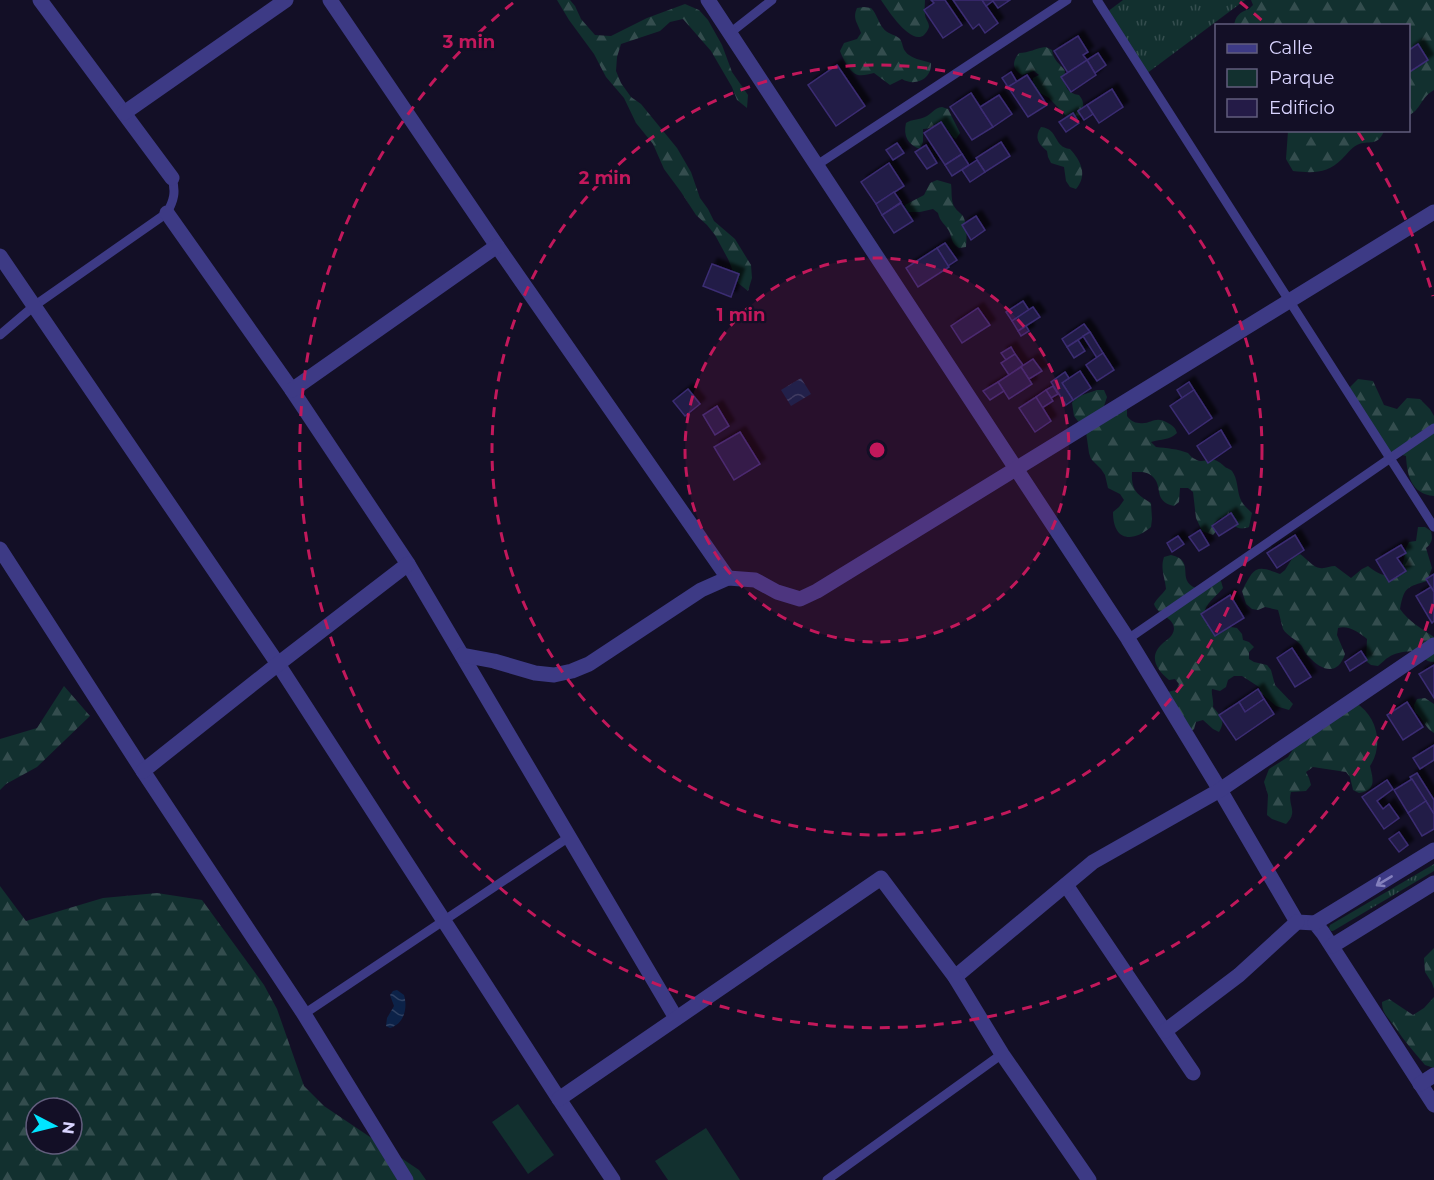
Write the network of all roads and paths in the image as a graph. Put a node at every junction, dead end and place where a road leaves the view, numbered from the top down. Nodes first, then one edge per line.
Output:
1 (40, 0) edge
2 (286, 0) edge
3 (330, 0) edge
4 (708, 0) edge
5 (772, 0) edge
6 (1067, 0) edge
7 (1097, 0) edge
8 (730, 33) junction
9 (124, 113) junction
10 (817, 165) junction
11 (172, 178) joint
12 (1434, 212) edge
13 (167, 213) junction
14 (497, 246) junction
15 (0, 255) edge
16 (1290, 301) junction
17 (34, 306) junction
18 (0, 335) edge
19 (292, 390) junction
20 (1434, 428) edge
21 (1390, 458) junction
22 (1016, 469) junction
23 (1434, 526) edge
24 (0, 549) edge
25 (408, 564) junction
26 (728, 578) junction
27 (1128, 639) junction
28 (1434, 645) edge
29 (462, 655) junction
30 (278, 664) junction
31 (143, 771) junction
32 (1220, 790) junction
33 (569, 837) junction
34 (1434, 850) edge
35 (1434, 883) edge
36 (1066, 885) junction
37 (444, 920) junction
38 (1297, 922) junction
39 (1315, 923) junction
40 (1332, 946) junction
41 (955, 977) junction
42 (304, 1014) junction
43 (676, 1018) junction
44 (1165, 1032) junction
45 (1002, 1054) junction
46 (1193, 1073) dead end
47 (1434, 1075) edge
48 (1420, 1084) junction
49 (559, 1099) junction
50 (1434, 1105) edge
51 (406, 1180) edge
52 (613, 1180) edge
53 (827, 1180) edge
54 (1089, 1180) edge

1 - 9 street
2 - 9 street
3 - 14 street
4 - 8 street
5 - 8 lane
6 - 10 lane
7 - 16 lane
8 - 10 street
9 - 11 street
10 - 22 street
11 - 13 lane
12 - 16 street
13 - 17 lane
13 - 19 street
14 - 19 street
14 - 26 street
15 - 17 street
16 - 21 lane
16 - 22 street
17 - 18 lane
17 - 30 street
19 - 25 street
20 - 21 lane
21 - 23 lane
21 - 27 lane
22 - 26 street
22 - 27 street
24 - 31 street
25 - 29 street
25 - 30 street
26 - 29 street
27 - 32 street
28 - 32 street
29 - 33 street
30 - 31 street
30 - 37 street
31 - 42 street
32 - 36 street
32 - 38 street
33 - 37 lane
33 - 43 street
34 -> 39 street
35 - 40 street
36 - 41 street
36 - 44 street
37 - 42 lane
37 - 49 street
38 - 39 street
38 - 44 street
39 - 40 street
40 - 48 street
41 - 43 street
41 - 45 street
42 - 51 street
43 - 49 street
44 - 46 street
45 - 53 lane
45 - 54 street
47 - 48 street
48 - 50 street
49 - 52 street

